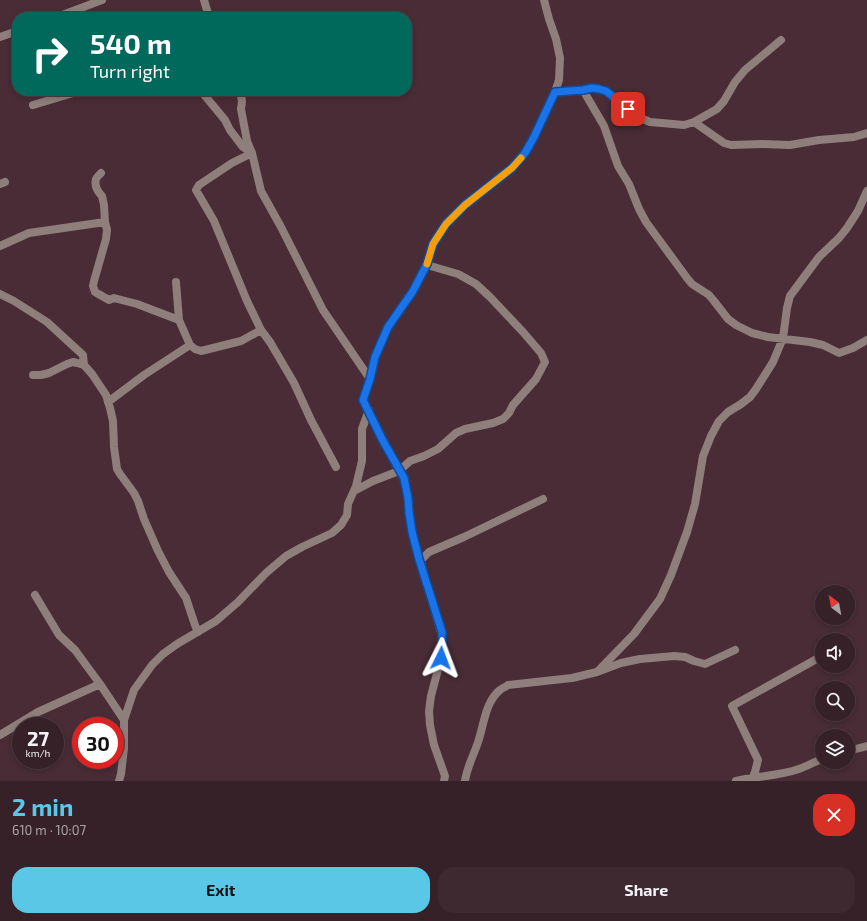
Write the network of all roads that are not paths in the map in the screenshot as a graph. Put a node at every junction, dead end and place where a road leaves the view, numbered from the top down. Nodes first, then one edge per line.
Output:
1 (102, 0) edge
2 (204, 0) edge
3 (544, 0) edge
4 (70, 12) edge
5 (208, 12) edge
6 (12, 33) edge
7 (0, 37) edge
8 (781, 40) dead end
9 (583, 90) junction
10 (555, 92) junction
11 (63, 96) edge
12 (205, 96) edge
13 (241, 96) edge
14 (33, 105) dead end
15 (694, 122) junction
16 (867, 133) edge
17 (252, 153) junction
18 (101, 173) dead end
19 (867, 191) edge
20 (105, 222) junction
21 (0, 246) edge
22 (427, 264) junction
23 (176, 282) dead end
24 (0, 294) edge
25 (179, 320) junction
26 (261, 330) junction
27 (783, 338) junction
28 (867, 340) edge
29 (190, 345) junction
30 (84, 365) junction
31 (33, 375) dead end
32 (370, 379) junction
33 (108, 402) junction
34 (369, 410) junction
35 (336, 467) dead end
36 (399, 471) junction
37 (354, 491) junction
38 (543, 499) dead end
39 (423, 570) junction
40 (34, 595) dead end
41 (198, 632) junction
42 (736, 650) dead end
43 (815, 660) edge
44 (597, 672) junction
45 (100, 684) junction
46 (122, 717) edge
47 (124, 720) edge
48 (0, 735) edge
49 (867, 746) edge
50 (855, 749) edge
51 (815, 762) edge
52 (122, 769) edge
53 (752, 778) junction
54 (119, 781) edge
55 (444, 781) edge
56 (464, 781) edge
57 (736, 781) edge

1 - 4 street
2 - 5 street
3 - 10 street
6 - 7 street
8 - 15 street
9 - 10 street
9 - 15 street
9 - 27 street
10 - 22 street
11 - 14 street
12 - 17 street
13 - 17 street
15 - 16 street
17 - 26 street
17 - 32 street
18 - 20 street
19 - 27 street
20 - 21 street
20 - 25 street
22 - 32 street
22 - 36 street
23 - 25 street
24 - 30 street
25 - 29 street
26 - 29 street
26 - 35 street
27 - 28 street
27 - 44 street
29 - 33 street
30 - 31 street
30 - 33 street
32 - 34 street
33 - 41 street
34 - 36 street
34 - 37 street
36 - 37 street
36 - 39 street
37 - 41 street
38 - 39 street
39 - 55 street
40 - 45 street
41 - 47 street
42 - 44 street
43 - 53 street
44 - 56 street
45 - 46 street
45 - 48 street
49 - 50 street
51 - 53 street
52 - 54 street
53 - 57 street

